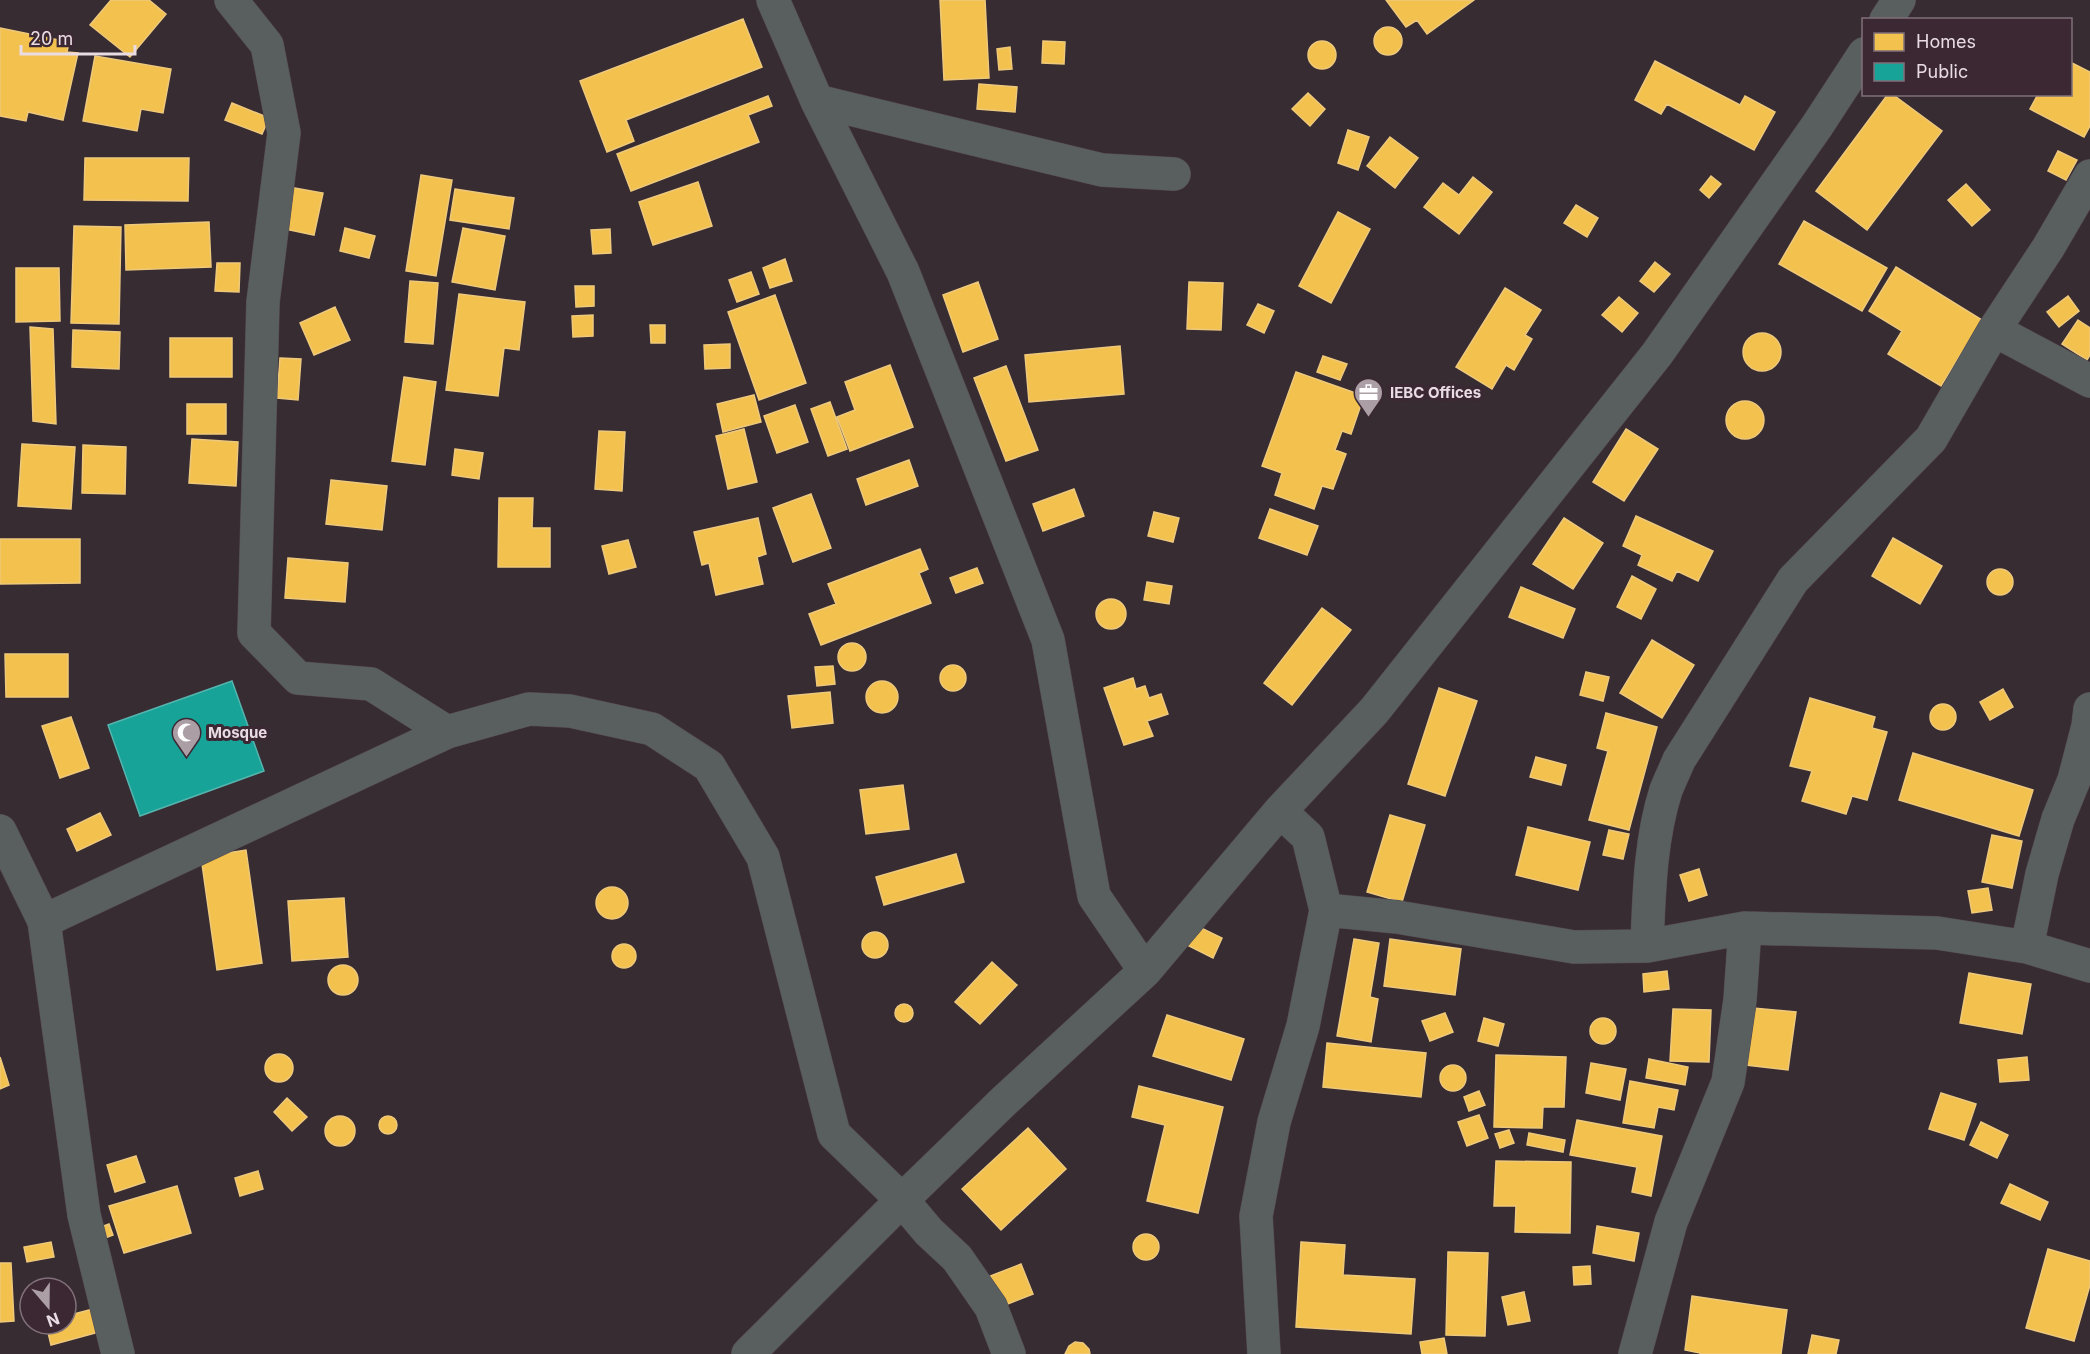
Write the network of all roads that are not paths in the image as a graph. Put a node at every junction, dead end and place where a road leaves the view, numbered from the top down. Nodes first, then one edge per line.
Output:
1 (231, 0) edge
2 (773, 0) edge
3 (1899, 0) edge
4 (1887, 18) edge
5 (1862, 56) edge
6 (817, 101) junction
7 (1174, 174) dead end
8 (2090, 176) edge
9 (1994, 330) junction
10 (2090, 381) edge
11 (2089, 721) edge
12 (447, 732) junction
13 (1280, 811) junction
14 (0, 831) edge
15 (1326, 910) junction
16 (44, 921) junction
17 (1745, 928) junction
18 (1647, 946) junction
19 (2027, 947) junction
20 (2090, 966) edge
21 (1145, 971) junction
22 (902, 1200) junction
23 (118, 1354) edge
24 (748, 1354) edge
25 (1009, 1354) edge
26 (1264, 1354) edge
27 (1635, 1354) edge

1 - 12 street
2 - 6 street
3 - 4 street
5 - 13 street
6 - 7 street
6 - 21 street
8 - 9 street
9 - 10 street
9 - 18 street
11 - 19 street
12 - 16 street
12 - 22 street
13 - 15 street
13 - 21 street
14 - 16 street
15 - 18 street
15 - 26 street
16 - 23 street
17 - 18 street
17 - 19 street
17 - 27 street
19 - 20 street
21 - 22 street
22 - 24 street
22 - 25 street

